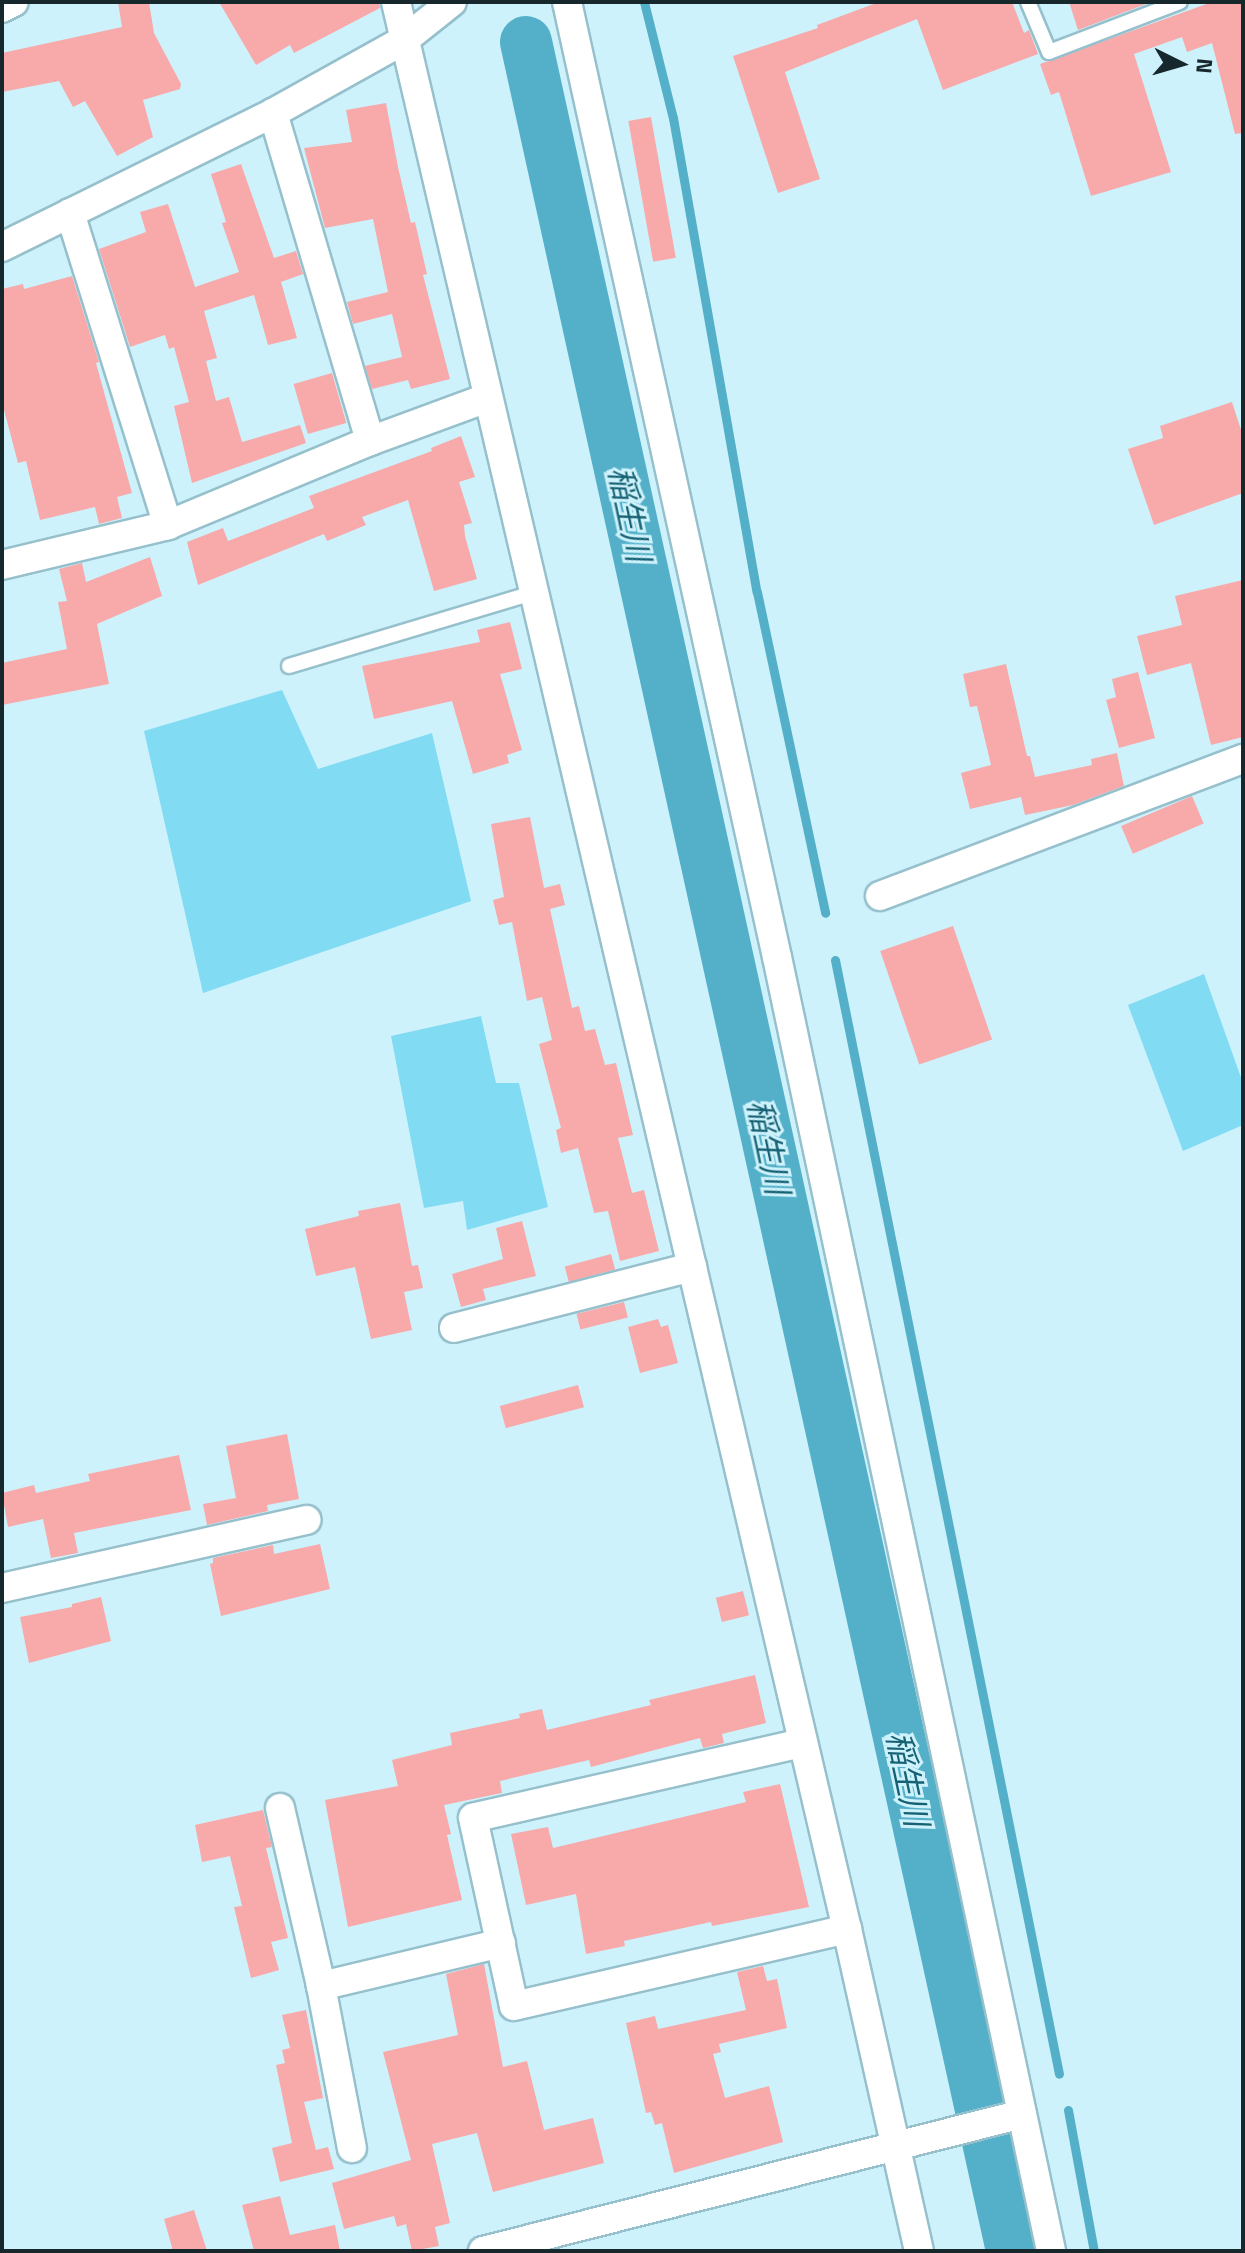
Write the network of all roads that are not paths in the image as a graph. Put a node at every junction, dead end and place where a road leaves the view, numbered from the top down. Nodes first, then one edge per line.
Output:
1 (14, 2) edge
2 (396, 2) edge
3 (452, 2) edge
4 (567, 2) edge
5 (1028, 2) edge
6 (1180, 2) edge
7 (2, 8) edge
8 (404, 40) junction
9 (273, 113) junction
10 (70, 213) junction
11 (2, 247) edge
12 (487, 398) junction
13 (370, 441) junction
14 (168, 525) junction
15 (2, 565) edge
16 (533, 593) junction
17 (289, 666) dead end
18 (1243, 759) edge
19 (880, 896) dead end
20 (692, 1267) junction
21 (454, 1328) dead end
22 (307, 1520) dead end
23 (2, 1588) edge
24 (802, 1743) junction
25 (280, 1808) dead end
26 (847, 1929) junction
27 (501, 1943) junction
28 (321, 1986) junction
29 (1013, 2116) junction
30 (897, 2147) junction
31 (352, 2148) dead end
32 (483, 2251) edge
33 (919, 2251) edge
34 (1051, 2251) edge

1 - 7 street
2 - 8 street
3 - 8 street
4 - 29 street
5 - 6 lane
8 - 9 street
8 - 12 street
9 - 10 street
9 - 13 street
10 - 11 street
10 - 14 street
12 - 13 street
12 - 16 street
13 - 14 street
14 - 15 street
16 - 17 lane
16 - 20 street
18 - 19 street
20 - 21 street
20 - 24 street
22 - 23 street
24 - 26 street
24 - 27 street
25 - 28 street
26 - 27 street
26 - 30 street
27 - 28 street
28 - 31 street
29 - 30 street
29 - 34 street
30 - 32 street
30 - 33 street

